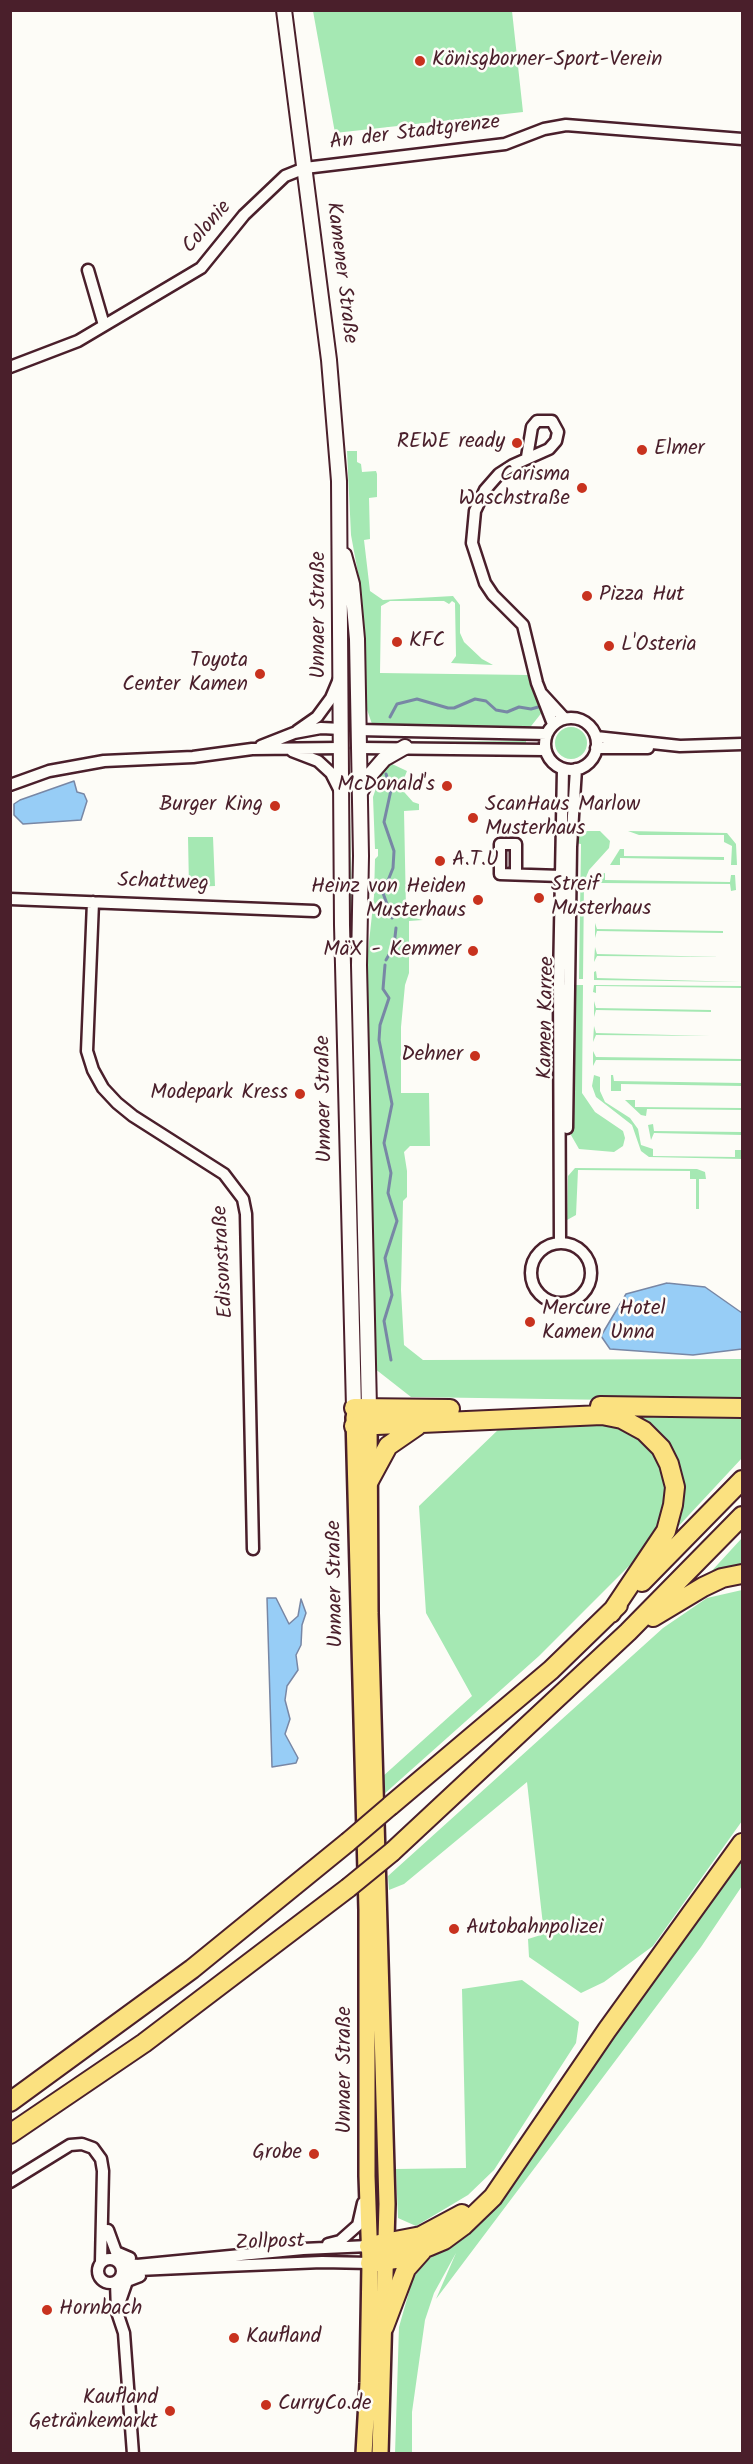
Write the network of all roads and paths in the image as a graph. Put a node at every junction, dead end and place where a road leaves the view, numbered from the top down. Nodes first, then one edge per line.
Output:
1 (284, 10) edge
2 (742, 139) edge
3 (305, 168) junction
4 (88, 270) dead end
5 (104, 325) junction
6 (10, 368) edge
7 (527, 457) dead end
8 (340, 541) junction
9 (341, 673) junction
10 (545, 699) junction
11 (564, 718) junction
12 (342, 729) junction
13 (550, 729) junction
14 (358, 730) junction
15 (294, 734) junction
16 (596, 743) junction
17 (742, 744) edge
18 (405, 747) junction
19 (342, 748) junction
20 (360, 748) junction
21 (252, 749) junction
22 (283, 749) junction
23 (545, 750) junction
24 (563, 769) junction
25 (576, 769) junction
26 (10, 784) edge
27 (360, 793) junction
28 (342, 794) junction
29 (516, 874) dead end
30 (566, 875) junction
31 (10, 899) edge
32 (93, 902) junction
33 (314, 911) dead end
34 (560, 1243) junction
35 (742, 1408) edge
36 (362, 1417) junction
37 (424, 1423) junction
38 (742, 1480) edge
39 (369, 1481) junction
40 (742, 1516) edge
41 (253, 1549) dead end
42 (742, 1574) edge
43 (611, 1613) junction
44 (628, 1632) junction
45 (742, 1831) edge
46 (742, 1843) edge
47 (10, 2102) edge
48 (10, 2134) edge
49 (367, 2176) junction
50 (10, 2182) edge
51 (104, 2215) junction
52 (108, 2230) junction
53 (317, 2248) junction
54 (422, 2251) junction
55 (378, 2254) junction
56 (110, 2261) junction
57 (157, 2261) junction
58 (172, 2269) junction
59 (114, 2279) junction
60 (117, 2312) junction
61 (384, 2326) junction
62 (133, 2451) edge
63 (364, 2454) edge
64 (380, 2454) edge

1 - 3 main road, Kamener Straße
2 - 3 street, An der Stadtgrenze
3 - 5 street, Colonie
3 - 8 main road, Kamener Straße
4 - 5 street
5 - 6 street, Colonie
7 - 10 street
8 - 9 main road, Unnaer Straße
8 - 14 main road, Unnaer Straße
9 - 12 main road, Unnaer Straße
9 - 15 street
10 - 11 street
10 - 13 street
11 - 13 street
11 - 16 street
12 - 14 main road
12 - 15 street
12 - 19 main road, Unnaer Straße
13 - 14 street
13 - 23 street
14 - 20 main road, Unnaer Straße
15 - 21 street
16 - 17 street
16 - 25 street
18 - 20 street
18 - 23 street
18 - 27 main road
19 - 20 main road
19 - 22 street
19 - 28 main road, Unnaer Straße
20 - 27 main road, Unnaer Straße
21 - 22 street
21 - 26 street
22 - 28 street
23 - 24 street
24 - 25 street
24 - 30 street, Kamen Karree
25 - 30 street, Kamen Karree
27 - 36 main road, Unnaer Straße
28 - 36 main road, Unnaer Straße
29 - 30 street
30 - 34 street, Kamen Karree
31 - 32 street, Schattweg
32 - 33 street, Schattweg
32 - 41 street, Edisonstraße
34 - 34 street
35 - 36 highway
36 - 37 highway
36 - 39 main road, Unnaer Straße
36 - 49 main road, Unnaer Straße
37 - 39 highway
37 - 43 highway
38 - 43 highway
39 - 55 main road, Unnaer Straße
40 - 44 highway
42 - 44 highway
43 - 47 highway, bridge
44 - 48 highway, bridge
45 - 55 highway
46 - 54 highway
49 - 53 street, Zollpost
49 - 55 main road, Unnaer Straße
50 - 51 street, Zollpost
51 - 52 street, Zollpost
51 - 56 street, Zollpost
52 - 56 street, Zollpost
52 - 57 street, Zollpost
53 - 55 street, Zollpost
53 - 57 street, Zollpost
54 - 55 highway
54 - 61 highway
55 - 58 street, Zollpost
55 - 61 main road, Unnaer Straße
55 - 63 main road, Unnaer Straße
56 - 57 street, Zollpost
56 - 59 street
56 - 59 street
58 - 59 street, Zollpost
58 - 60 street, Zollpost
59 - 60 street
60 - 62 street
61 - 64 main road, Unnaer Straße

